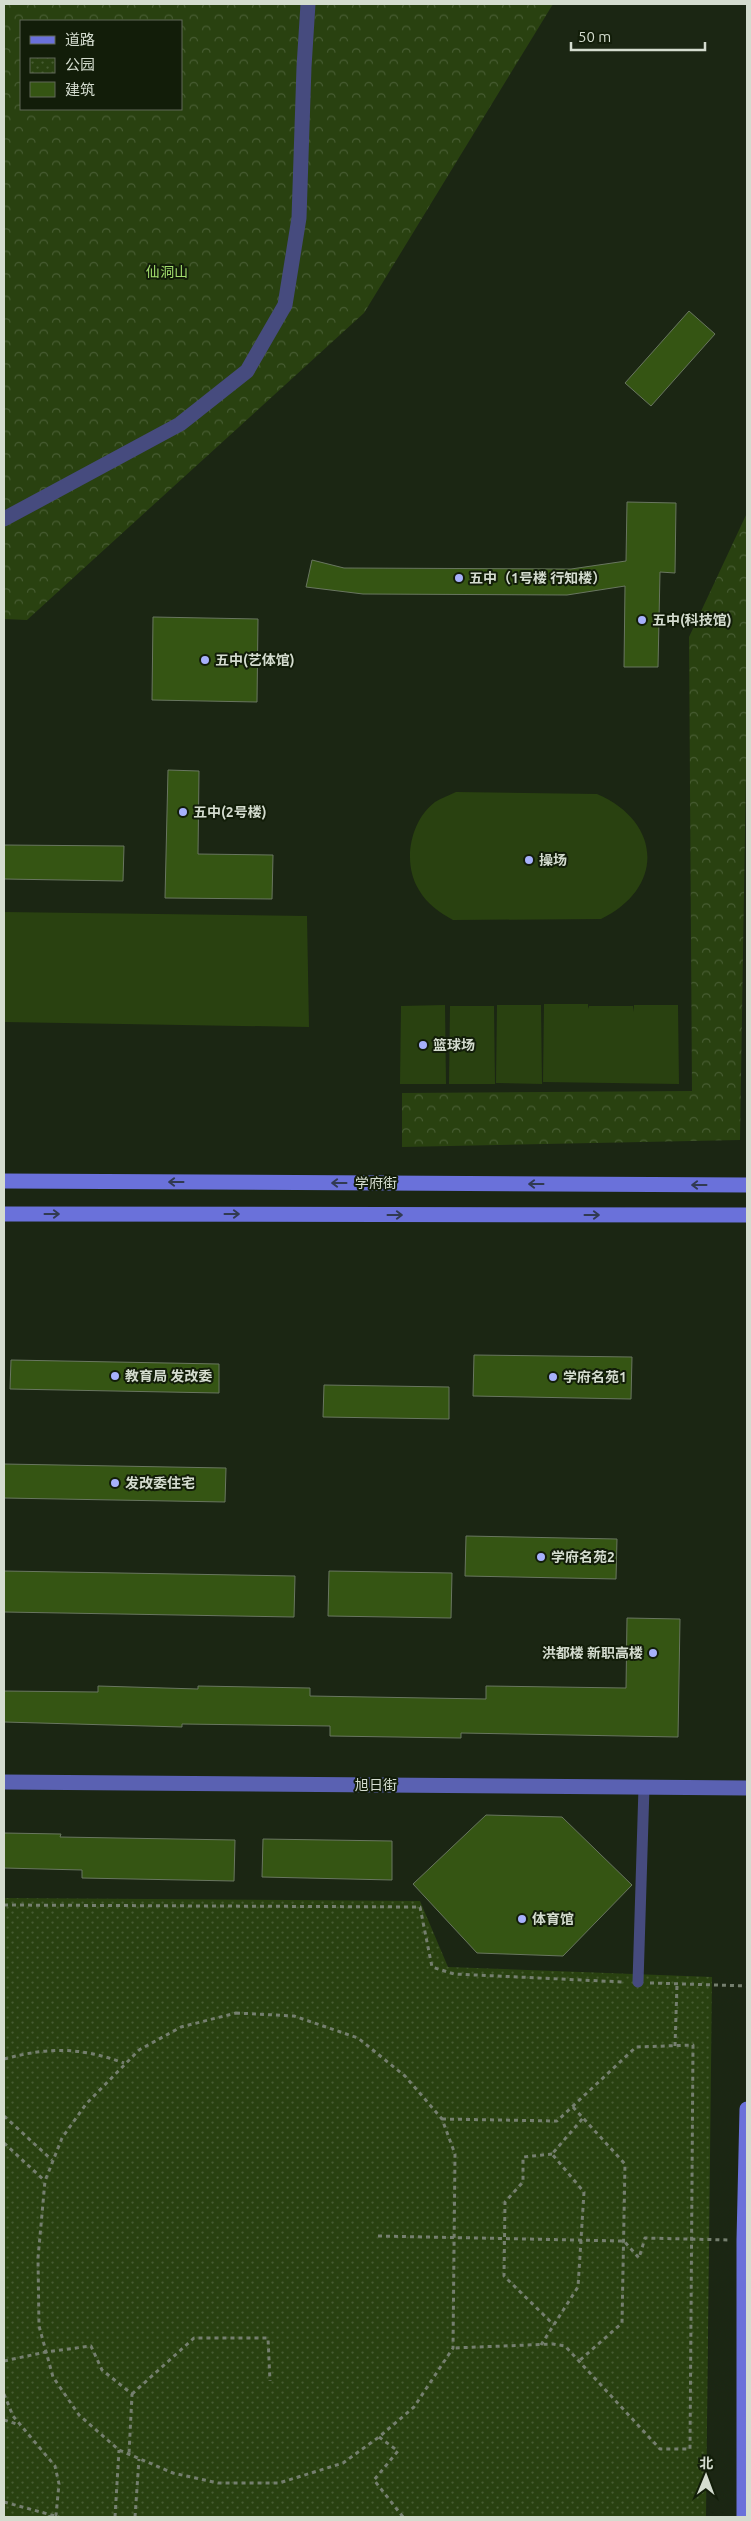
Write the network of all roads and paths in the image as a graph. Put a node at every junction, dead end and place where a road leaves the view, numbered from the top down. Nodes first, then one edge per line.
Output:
1 (308, 4) edge
2 (4, 519) edge
3 (4, 1181) edge
4 (747, 1185) edge
5 (4, 1214) edge
6 (747, 1215) edge
7 (4, 1782) edge
8 (644, 1787) junction
9 (747, 1788) edge
10 (4, 1905) edge
11 (638, 1982) junction
12 (677, 1984) junction
13 (747, 1986) edge
14 (675, 2046) junction
15 (4, 2059) edge
16 (124, 2063) junction
17 (573, 2106) junction
18 (747, 2109) edge
19 (4, 2116) edge
20 (583, 2118) junction
21 (442, 2120) junction
22 (4, 2142) edge
23 (552, 2154) junction
24 (52, 2160) junction
25 (45, 2182) junction
26 (378, 2236) dead end
27 (454, 2238) junction
28 (504, 2238) junction
29 (691, 2239) junction
30 (581, 2240) junction
31 (744, 2240) junction
32 (624, 2241) junction
33 (554, 2325) junction
34 (542, 2345) junction
35 (453, 2348) junction
36 (46, 2352) junction
37 (4, 2361) edge
38 (579, 2361) junction
39 (270, 2381) dead end
40 (4, 2394) edge
41 (132, 2394) junction
42 (4, 2420) edge
43 (21, 2426) junction
44 (379, 2437) junction
45 (118, 2450) junction
46 (129, 2455) junction
47 (139, 2459) junction
48 (4, 2502) edge
49 (58, 2516) edge
50 (48, 2517) edge
51 (116, 2517) edge
52 (135, 2517) edge
53 (403, 2517) edge
54 (744, 2517) edge

1 - 2 street
4 -> 3 main road, 学府街
5 -> 6 main road
7 - 8 main road, 旭日街
8 - 9 main road, 旭日街
8 - 11 lane
10 - 11 path
11 - 12 path
12 - 13 path
12 - 14 path
14 - 17 path
14 - 29 path
15 - 16 path
16 - 21 path
16 - 24 path
17 - 20 path
17 - 21 path
18 - 31 main road
19 - 24 path
20 - 23 path
20 - 32 path
21 - 27 path
22 - 25 path
23 - 28 path
23 - 30 path
24 - 25 path
25 - 36 path
26 - 27 path
27 - 28 path
27 - 35 path
28 - 30 path
28 - 33 path
29 - 31 path
29 - 32 path
29 - 38 path
30 - 32 path
30 - 33 path
31 - 54 main road
32 - 38 path
33 - 34 path
34 - 35 path
34 - 38 path
35 - 44 path
36 - 37 path
36 - 41 path
36 - 45 path
39 - 41 path
40 - 43 path
41 - 46 path
42 - 43 path
43 - 49 path
44 - 47 path
44 - 53 path
45 - 46 path
45 - 51 path
46 - 47 path
47 - 52 path
48 - 49 path
49 - 50 path

